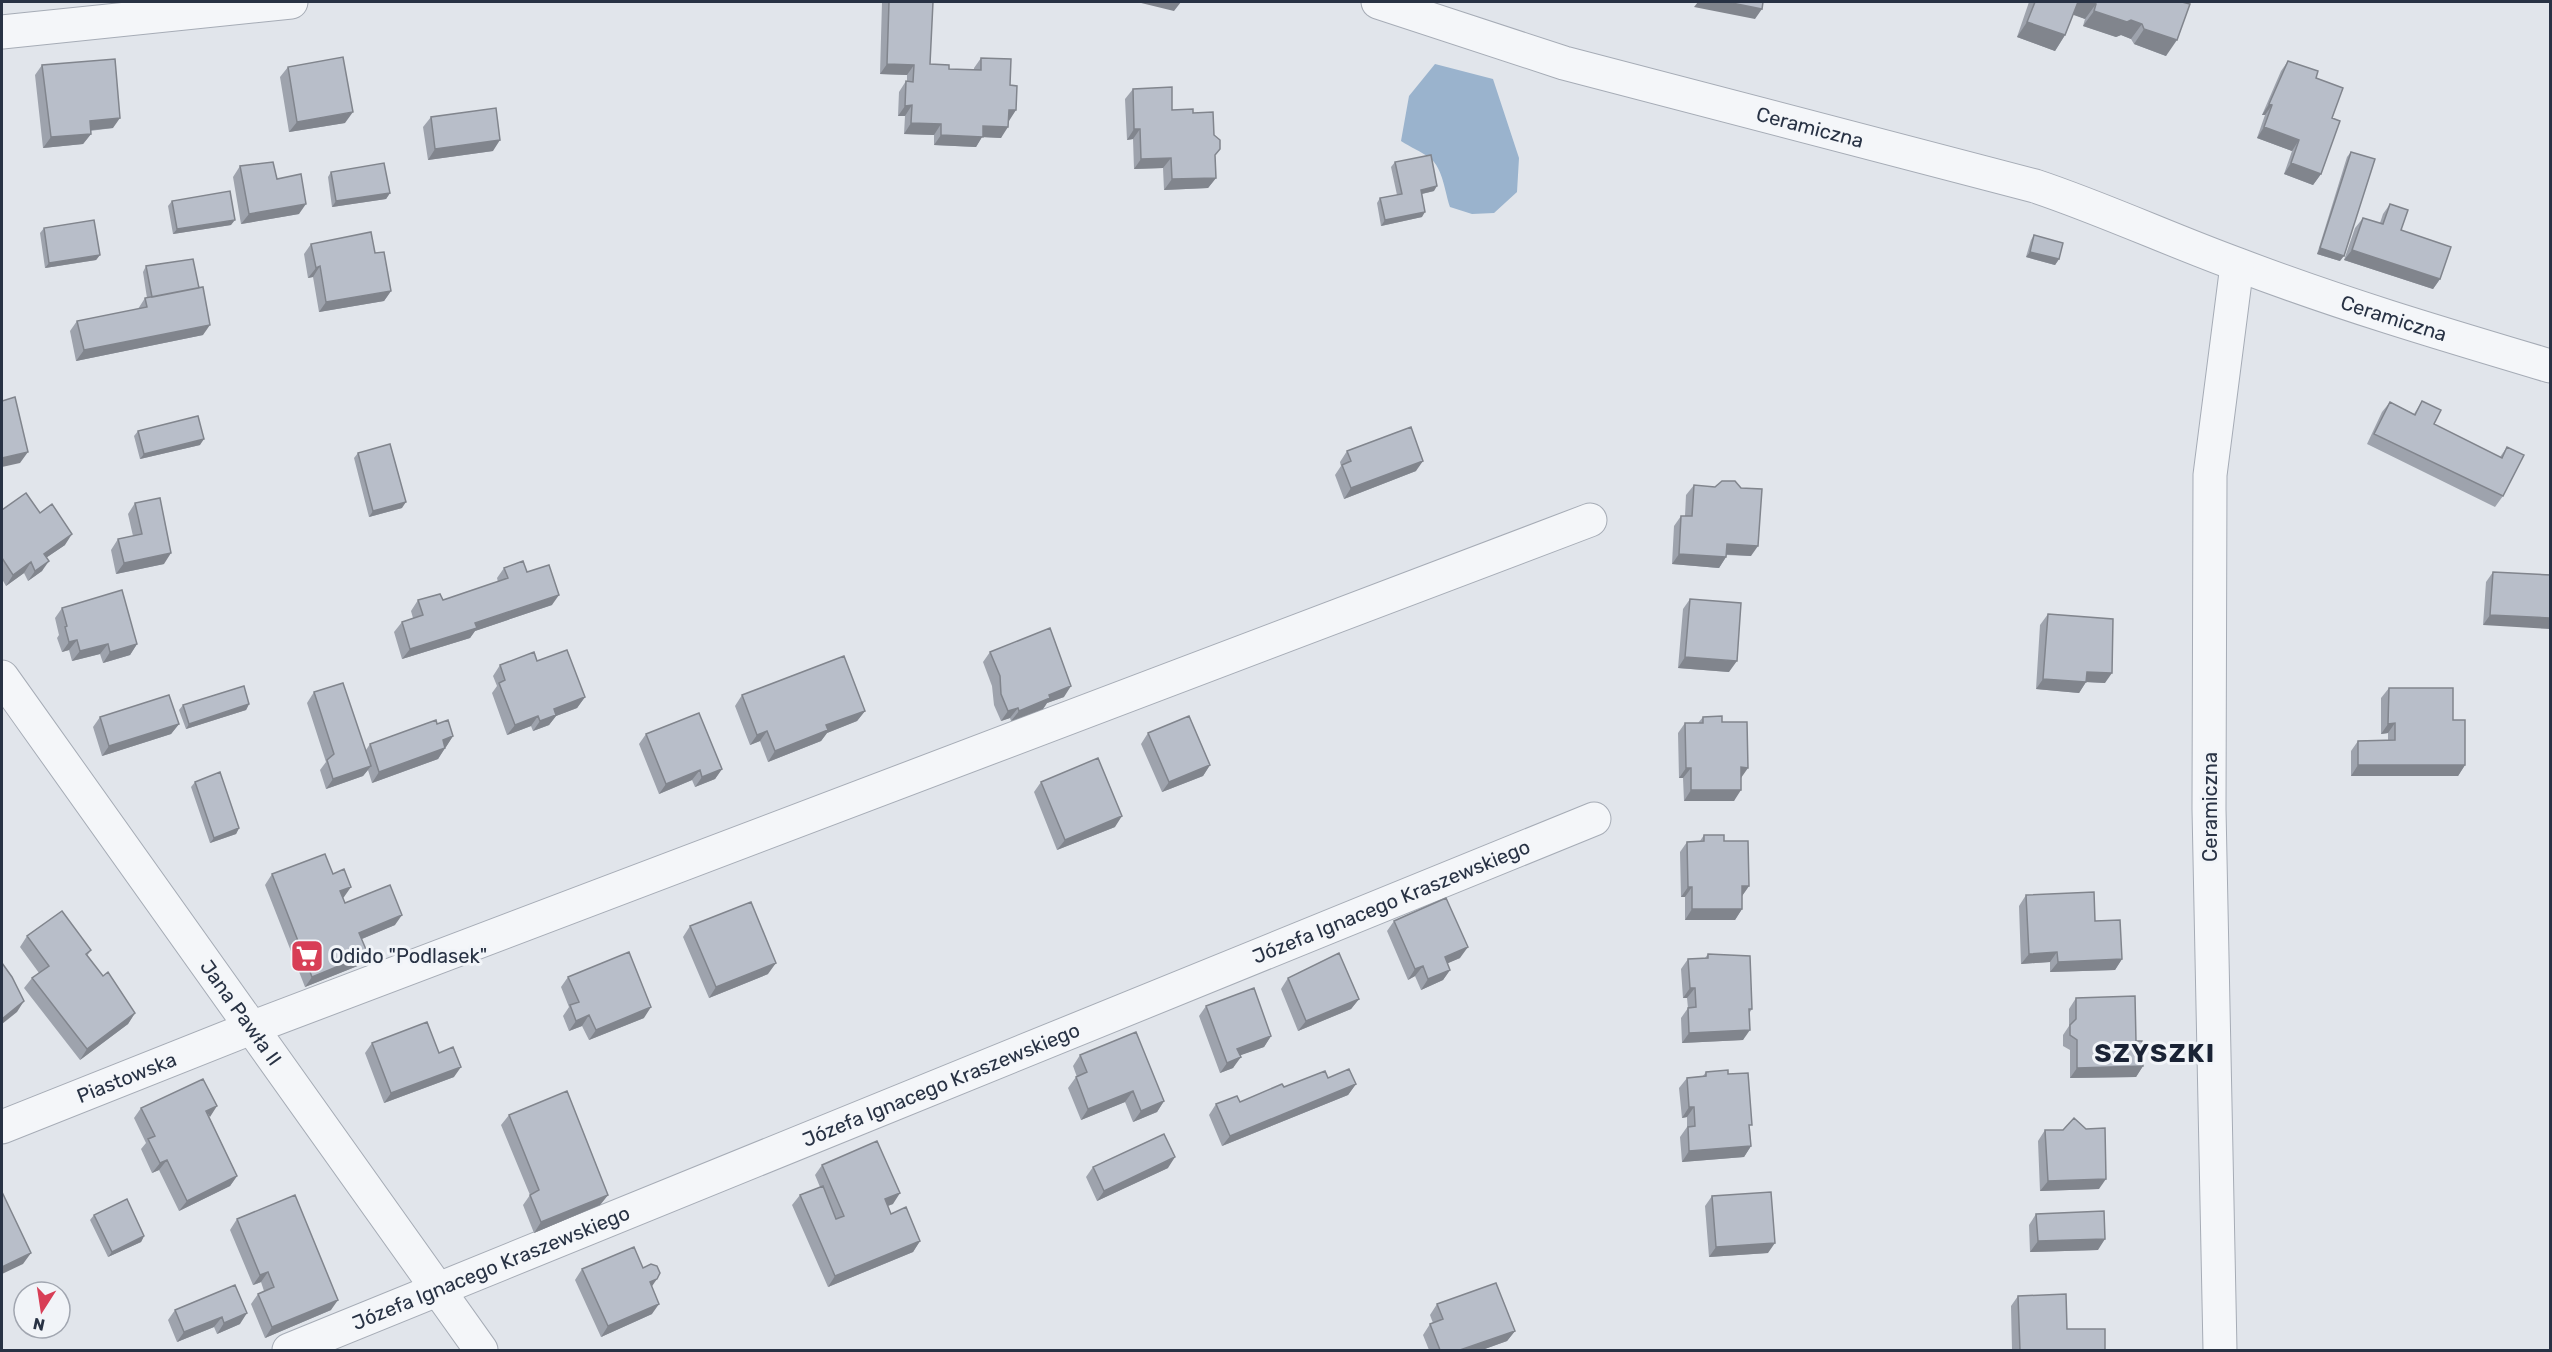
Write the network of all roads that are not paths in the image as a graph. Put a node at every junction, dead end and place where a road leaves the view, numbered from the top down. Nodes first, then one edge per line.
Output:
1 (291, 2) edge
2 (1378, 2) edge
3 (2, 32) edge
4 (2237, 265) junction
5 (2550, 366) edge
6 (1590, 520) dead end
7 (2, 677) edge
8 (1594, 819) dead end
9 (251, 1028) junction
10 (2, 1127) edge
11 (437, 1289) junction
12 (289, 1350) edge
13 (481, 1350) edge
14 (2220, 1350) edge

1 - 3 street
2 - 4 street, Ceramiczna
4 - 5 street, Ceramiczna
4 - 14 street, Ceramiczna
6 - 9 street, Piastowska
7 - 9 street, Jana Pawła II
8 - 11 street, Józefa Ignacego Kraszewskiego
9 - 10 street, Piastowska
9 - 11 street, Jana Pawła II
11 - 12 street, Józefa Ignacego Kraszewskiego
11 - 13 street, Jana Pawła II

